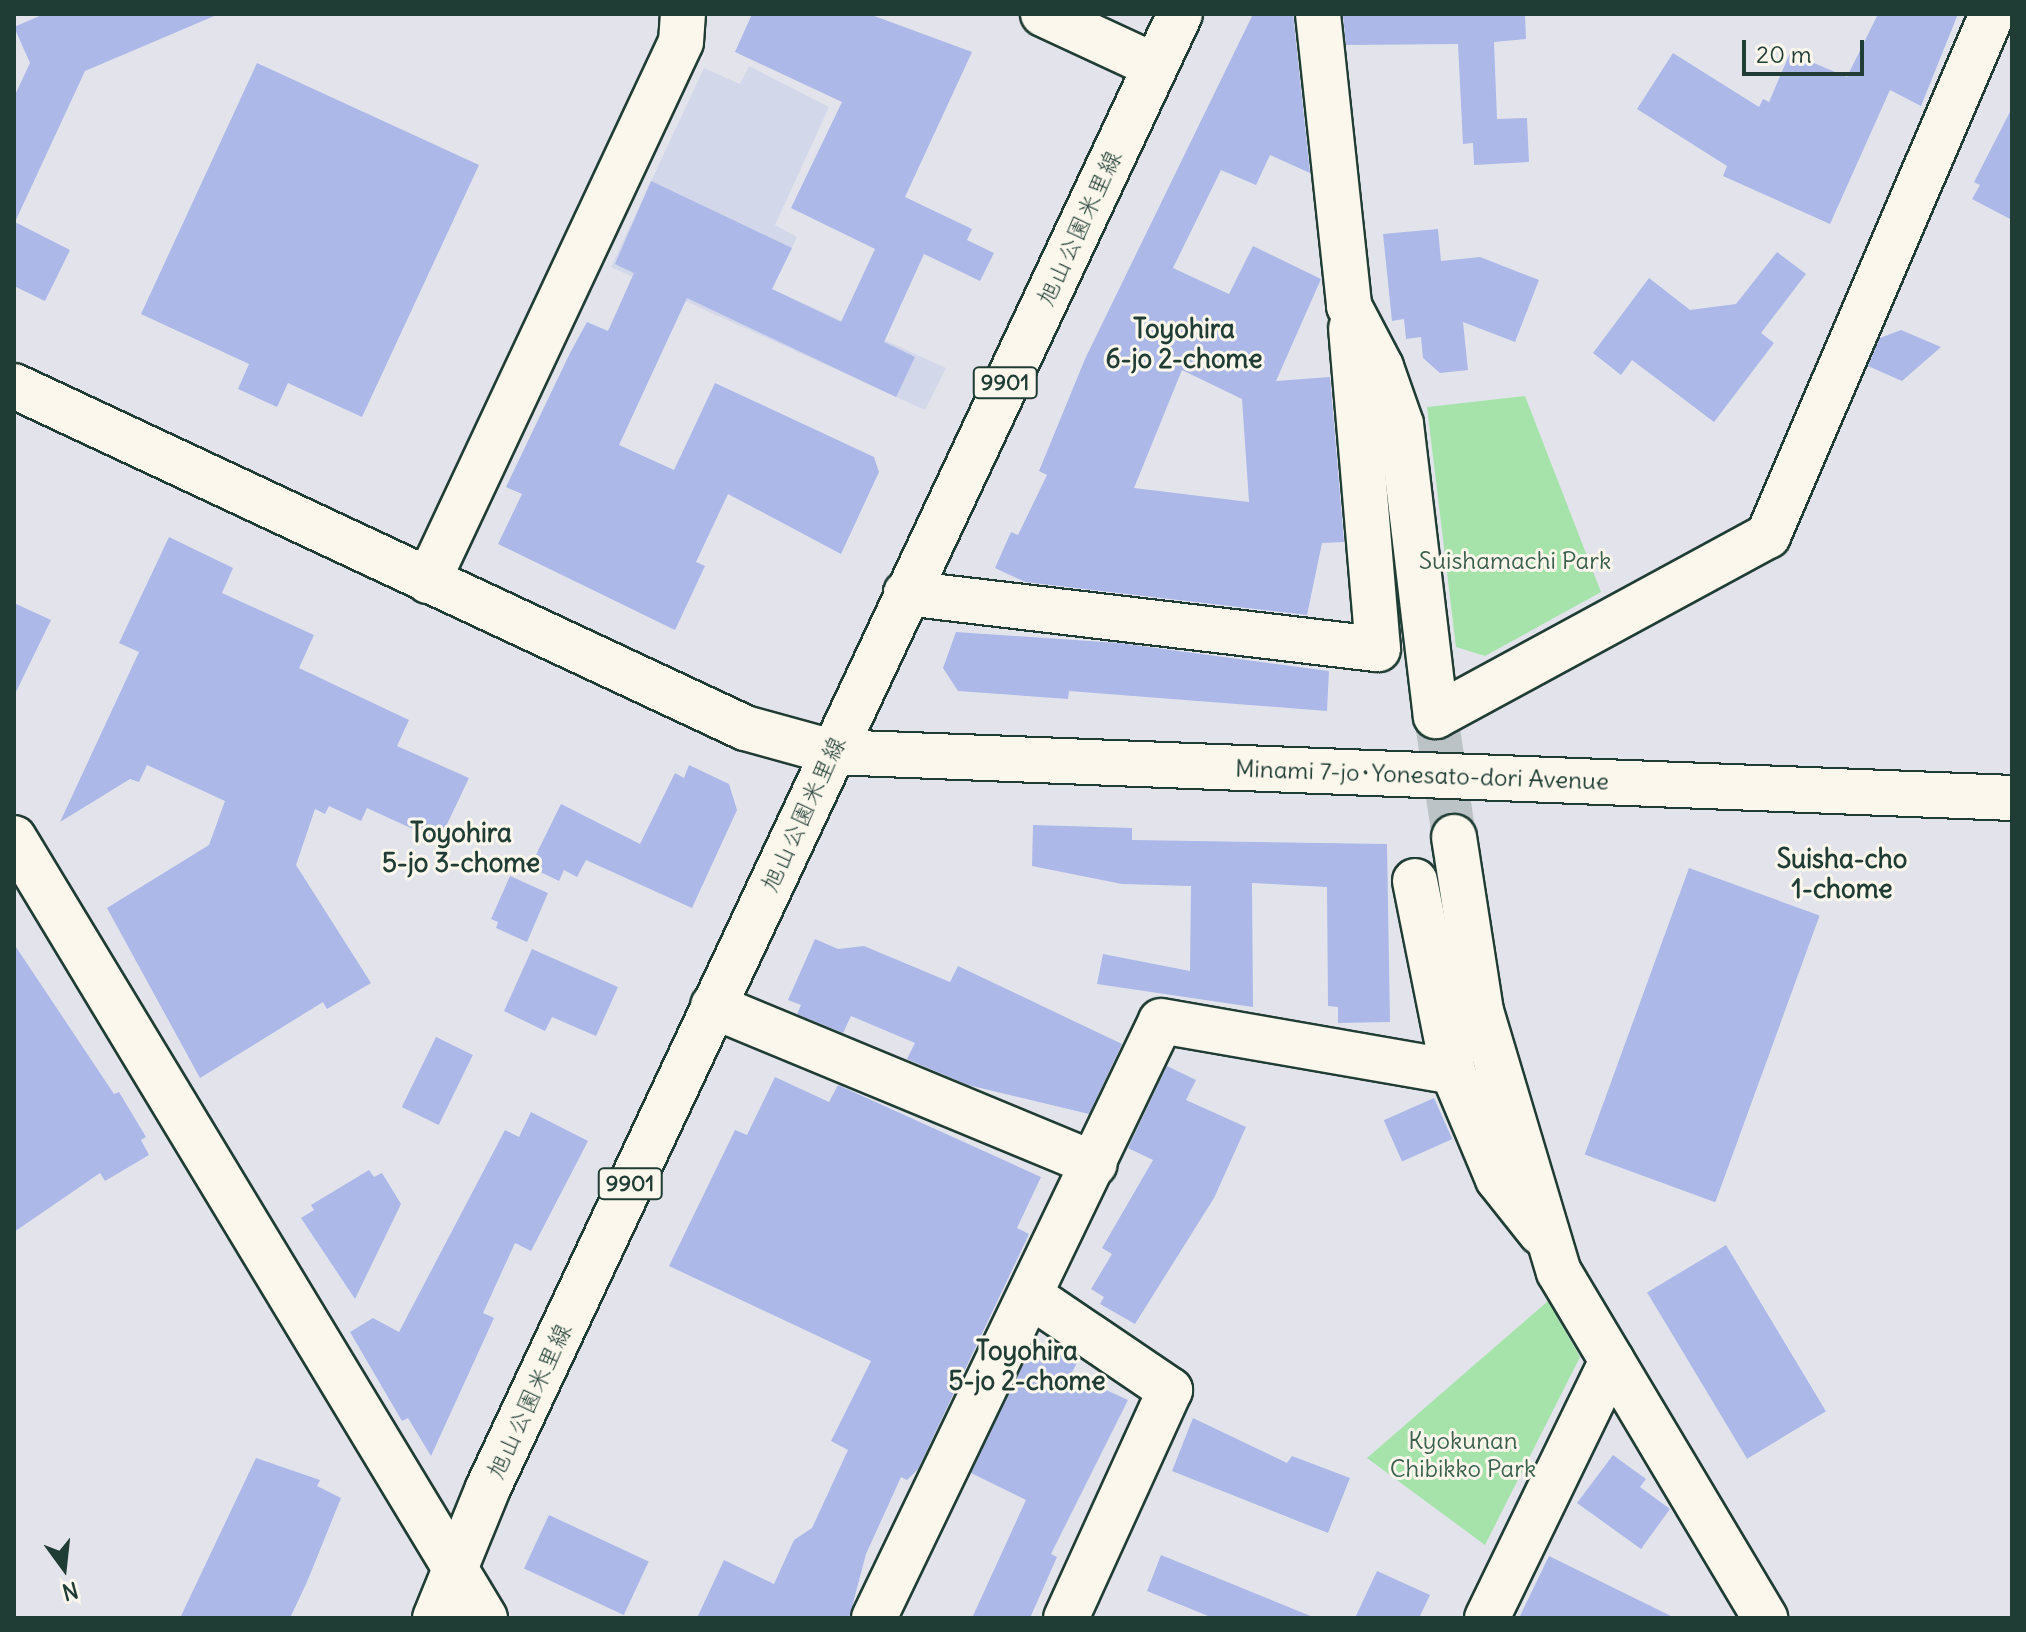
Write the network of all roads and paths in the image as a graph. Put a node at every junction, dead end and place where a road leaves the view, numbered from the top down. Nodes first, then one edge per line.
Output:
1 (683, 14) edge
2 (1043, 14) edge
3 (1180, 14) edge
4 (1318, 14) edge
5 (1992, 14) edge
6 (1155, 66) junction
7 (1349, 306) junction
8 (14, 386) edge
9 (428, 581) junction
10 (906, 593) junction
11 (832, 752) junction
12 (2012, 798) edge
13 (1454, 837) tunnel mouth
14 (14, 838) edge
15 (1415, 881) dead end
16 (713, 1006) junction
17 (1453, 1072) junction
18 (1095, 1164) junction
19 (1548, 1241) junction
20 (1031, 1296) junction
21 (1612, 1361) junction
22 (455, 1567) junction
23 (435, 1618) edge
24 (485, 1618) edge
25 (874, 1618) edge
26 (1066, 1618) edge
27 (1487, 1618) edge
28 (1765, 1618) edge

1 - 9 street
2 - 6 street
3 - 6 street, 旭山公園米里線 / 9901
4 - 7 street
5 - 7 street
6 - 10 street, 旭山公園米里線 / 9901
7 - 10 street
8 - 9 street, Minami 7-jo･Yonesato-dori Avenue
9 - 11 street, Minami 7-jo･Yonesato-dori Avenue
10 - 11 street, 旭山公園米里線 / 9901
11 - 12 street, Minami 7-jo･Yonesato-dori Avenue
11 - 16 street, 旭山公園米里線 / 9901
13 - 19 street
14 - 22 street
15 - 17 street
16 - 18 street
16 - 22 street, 旭山公園米里線 / 9901
17 - 18 street
17 - 19 street
18 - 20 street
19 - 21 street
20 - 25 street
20 - 26 street
21 - 27 street
21 - 28 street
22 - 23 street, 旭山公園米里線 / 9901
22 - 24 street

